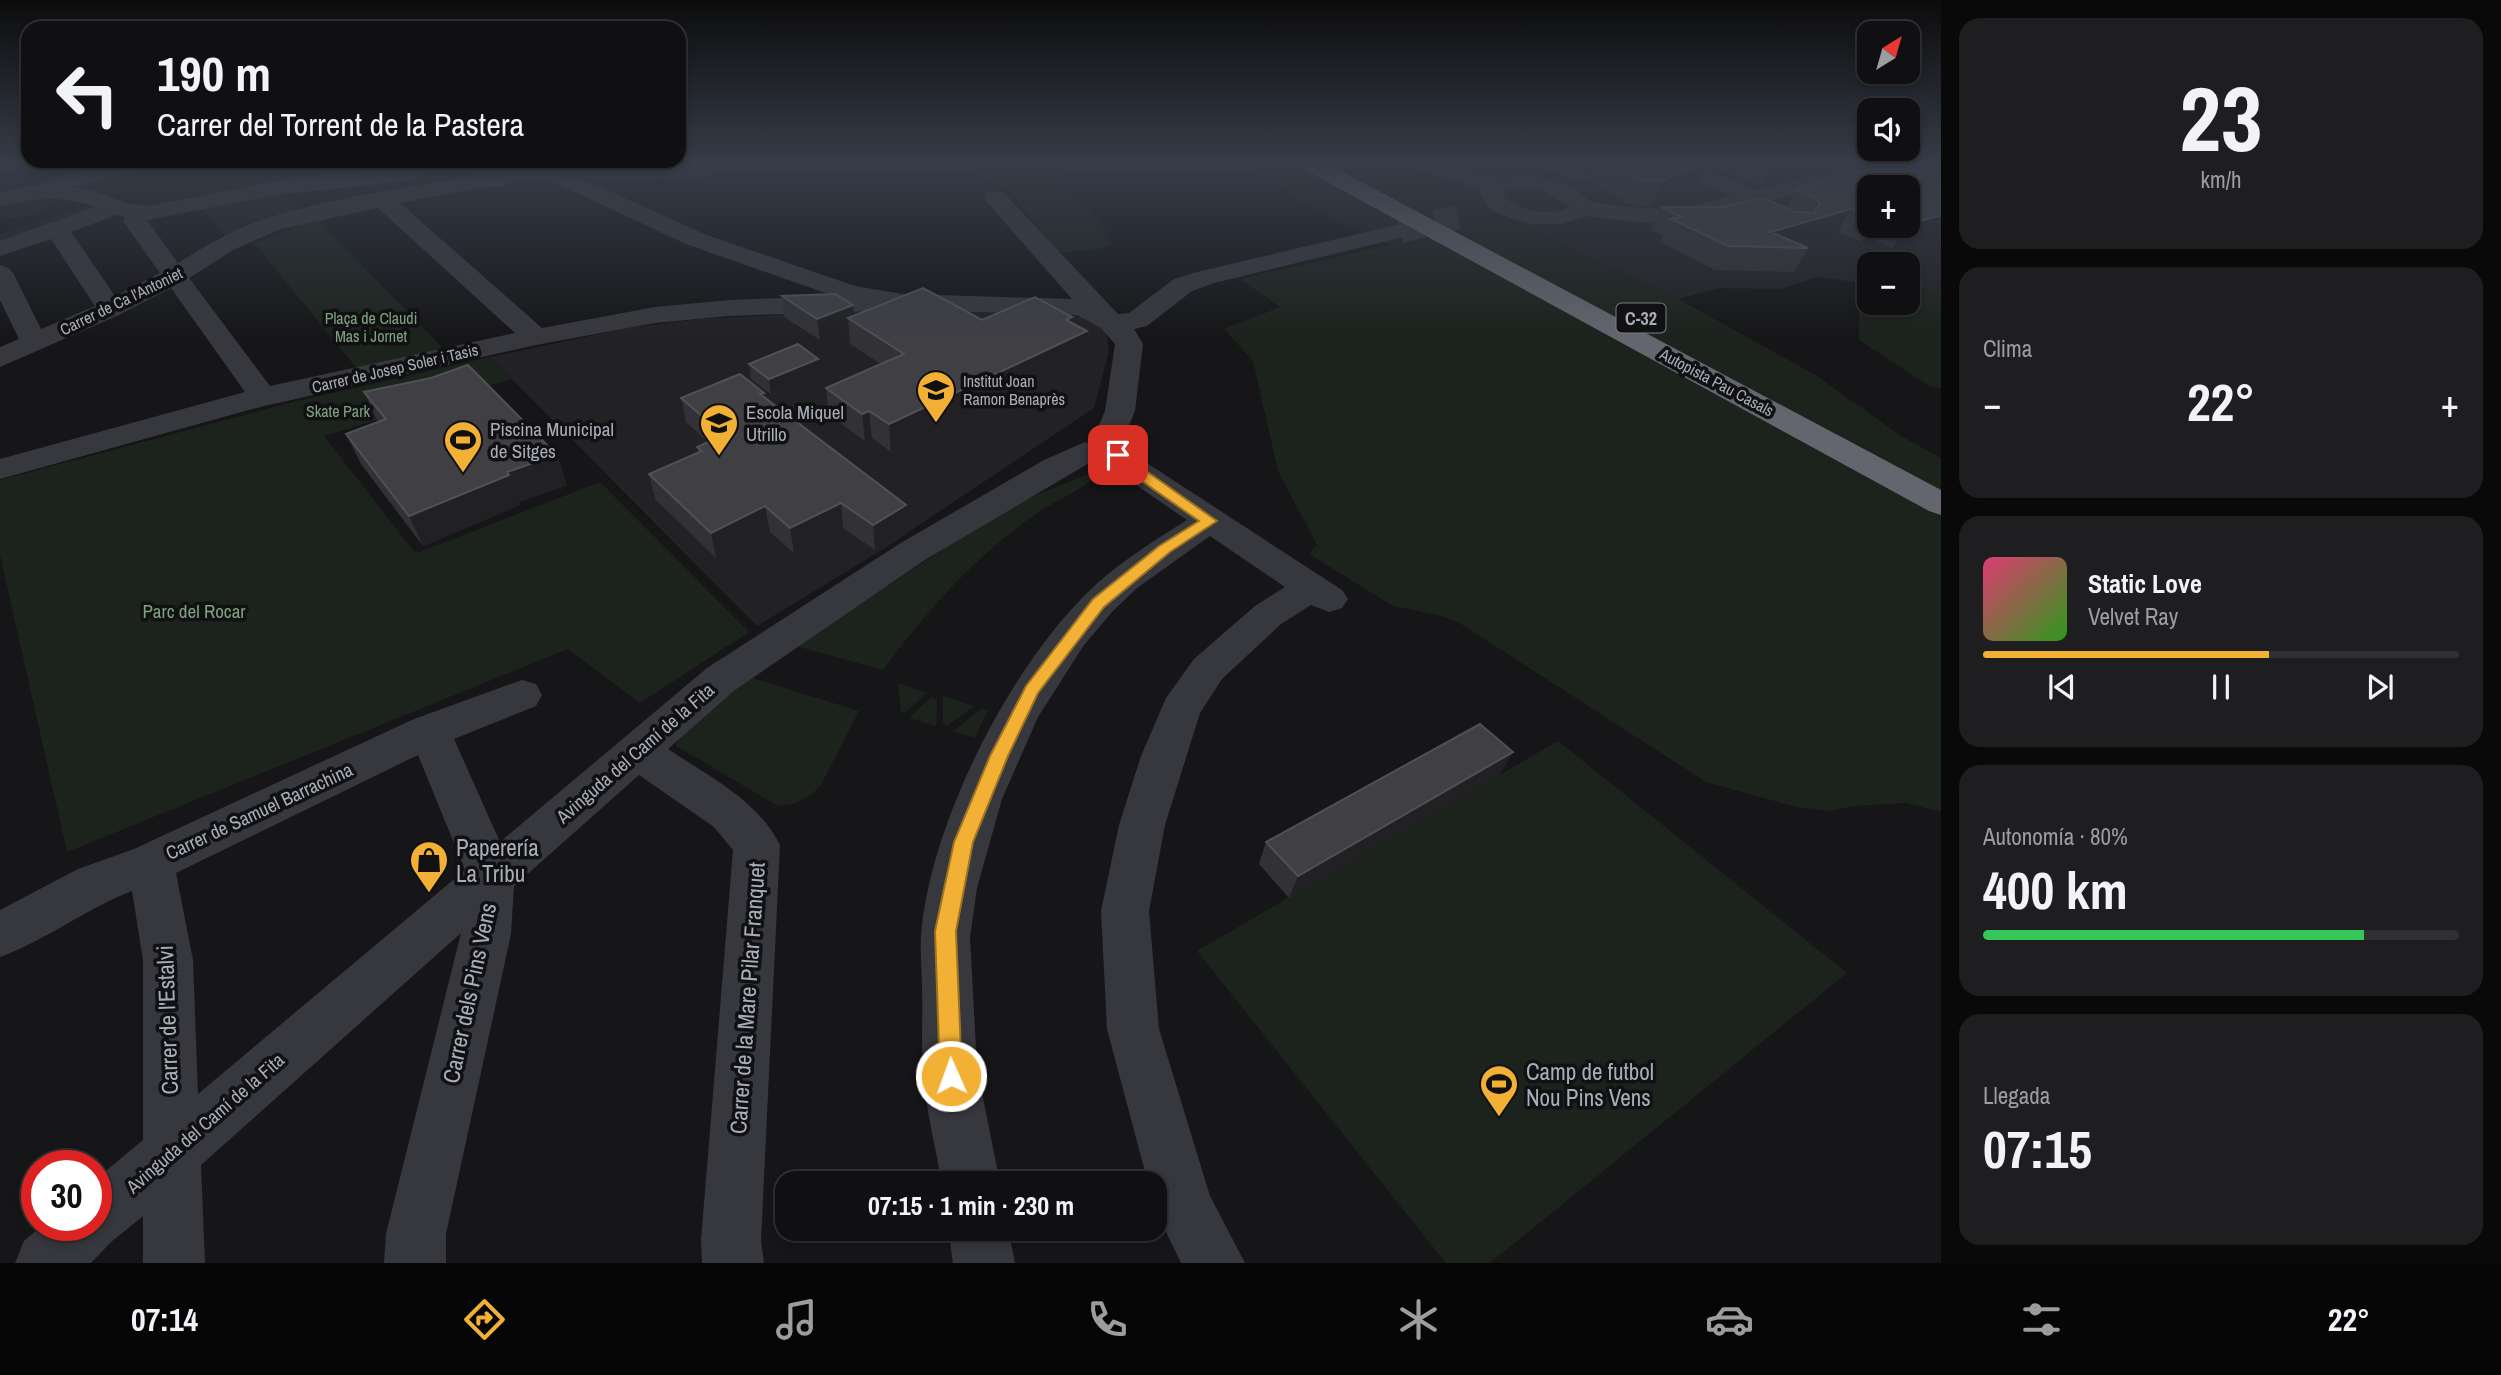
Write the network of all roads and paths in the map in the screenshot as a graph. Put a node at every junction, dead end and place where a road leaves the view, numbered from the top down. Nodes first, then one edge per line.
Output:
1 (79, 221) edge
2 (134, 221) edge
3 (285, 221) edge
4 (406, 221) edge
5 (653, 221) edge
6 (1017, 221) edge
7 (1418, 221) edge
8 (1454, 221) tunnel mouth
9 (62, 227) junction
10 (1400, 231) tunnel mouth
11 (0, 249) edge
12 (0, 273) edge
13 (174, 276) junction
14 (818, 283) junction
15 (903, 302) junction
16 (797, 304) junction
17 (110, 309) junction
18 (1108, 320) junction
19 (536, 337) junction
20 (43, 339) junction
21 (0, 358) edge
22 (263, 397) junction
23 (1764, 407) junction
24 (1880, 442) dead end
25 (1105, 446) junction
26 (0, 469) edge
27 (1941, 503) edge
28 (1941, 520) edge
29 (1209, 521) junction
30 (522, 695) dead end
31 (429, 731) junction
32 (637, 751) junction
33 (151, 863) junction
34 (491, 876) junction
35 (0, 935) edge
36 (170, 1151) junction
37 (969, 1171) edge
38 (112, 1204) edge
39 (70, 1241) edge
40 (980, 1241) edge
41 (46, 1263) edge
42 (174, 1263) edge
43 (415, 1263) edge
44 (733, 1263) edge
45 (984, 1263) edge
46 (1214, 1263) edge

1 - 9 street
2 - 13 street
3 - 13 street, Carrer de Ca l'Antoniet
4 - 19 street
5 - 14 street
6 - 18 street
7 - 23 highway, Autopista Pau Casals / C-32
8 - 24 highway, Autopista Pau Casals / C-32
9 - 11 street
9 - 17 street
10 - 18 street
12 - 20 street
13 - 17 street, Carrer de Ca l'Antoniet
13 - 22 street
14 - 15 street
14 - 16 street
15 - 16 street, Carrer de Josep Soler i Tasis
15 - 18 street
16 - 19 street, Carrer de Josep Soler i Tasis
17 - 20 street, Carrer de Ca l'Antoniet
18 - 25 street
19 - 22 street, Carrer de Josep Soler i Tasis
20 - 21 street, Carrer de Ca l'Antoniet
22 - 26 street, Carrer de Josep Soler i Tasis
23 - 27 highway, Autopista Pau Casals / C-32
23 - 28 highway
25 - 29 street
25 - 32 street, Avinguda del Camí de la Fita
29 - 37 street
29 - 46 street
30 - 31 street, Carrer de Samuel Barrachina
31 - 33 street, Carrer de Samuel Barrachina
31 - 34 street, Carrer dels Pins Vens
32 - 34 street, Avinguda del Camí de la Fita
32 - 44 street, Carrer de la Mare Pilar Franquet
33 - 35 street, Carrer de Samuel Barrachina
33 - 36 street, Carrer de l'Estalvi
34 - 36 street, Avinguda del Camí de la Fita
34 - 43 street, Carrer dels Pins Vens
36 - 38 street, Avinguda del Camí de la Fita
36 - 42 street, Carrer de l'Estalvi
39 - 41 street
40 - 45 street

